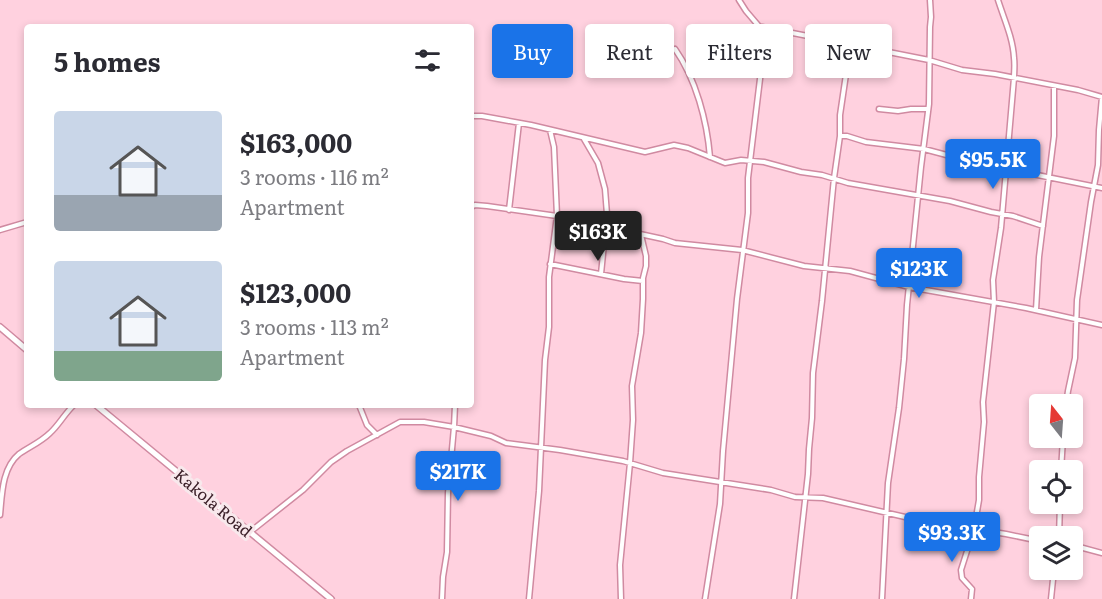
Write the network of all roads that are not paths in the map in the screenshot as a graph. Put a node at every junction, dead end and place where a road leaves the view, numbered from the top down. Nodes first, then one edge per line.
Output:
1 (739, 0) edge
2 (930, 0) edge
3 (998, 0) edge
4 (757, 24) edge
5 (675, 49) dead end
6 (892, 53) edge
7 (929, 60) junction
8 (759, 78) edge
9 (846, 78) edge
10 (1014, 78) junction
11 (1053, 86) junction
12 (1102, 97) edge
13 (879, 109) dead end
14 (928, 109) junction
15 (474, 116) edge
16 (519, 123) junction
17 (550, 130) junction
18 (840, 136) junction
19 (584, 138) junction
20 (924, 149) junction
21 (710, 157) junction
22 (750, 160) junction
23 (1006, 169) junction
24 (1048, 177) junction
25 (834, 178) junction
26 (1095, 186) junction
27 (1102, 188) edge
28 (919, 194) junction
29 (474, 206) edge
30 (509, 210) junction
31 (1002, 214) junction
32 (557, 216) junction
33 (24, 223) edge
34 (1043, 226) junction
35 (608, 227) junction
36 (0, 230) edge
37 (641, 235) junction
38 (742, 250) junction
39 (550, 264) junction
40 (825, 268) junction
41 (601, 274) junction
42 (643, 281) junction
43 (909, 287) junction
44 (994, 302) junction
45 (1036, 310) junction
46 (1076, 320) junction
47 (1102, 325) edge
48 (0, 327) edge
49 (24, 347) edge
50 (1068, 394) edge
51 (72, 408) edge
52 (100, 408) edge
53 (360, 408) edge
54 (455, 408) edge
55 (454, 427) junction
56 (377, 435) junction
57 (540, 447) junction
58 (630, 463) junction
59 (720, 481) junction
60 (805, 498) junction
61 (888, 513) junction
62 (0, 514) edge
63 (974, 529) junction
64 (250, 532) junction
65 (1029, 540) edge
66 (1083, 548) edge
67 (1102, 553) edge
68 (1053, 580) edge
69 (331, 599) edge
70 (442, 599) edge
71 (529, 599) edge
72 (621, 599) edge
73 (705, 599) edge
74 (794, 599) edge
75 (882, 599) edge
76 (971, 599) edge
77 (1050, 599) edge

1 - 4 street
2 - 7 street
3 - 10 street
5 - 21 street
6 - 7 street
7 - 10 street
7 - 14 street
8 - 22 street
9 - 18 street
10 - 11 street
10 - 23 street
11 - 12 street
11 - 24 street
12 - 26 street
13 - 14 street
14 - 20 street
15 - 16 street
16 - 17 street
16 - 30 street
17 - 19 street
17 - 32 street
18 - 20 street
18 - 25 street
19 - 21 street
19 - 35 street
20 - 23 street
20 - 28 street
21 - 22 street
22 - 25 street
22 - 38 street
23 - 24 street
23 - 31 street
24 - 26 street
24 - 34 street
25 - 28 street
25 - 40 street
26 - 27 street
26 - 46 street
28 - 31 street
28 - 43 street
29 - 30 street
30 - 32 street
31 - 34 street
31 - 44 street
32 - 35 street
32 - 39 street
33 - 36 street
34 - 45 street
35 - 37 street
35 - 41 street
37 - 38 street
37 - 42 street
38 - 40 street
38 - 59 street
39 - 41 street
39 - 57 street
40 - 43 street
40 - 60 street
41 - 42 street
42 - 58 street
43 - 44 street
43 - 61 street
44 - 45 street
44 - 63 street
45 - 46 street
46 - 47 street
46 - 50 street
48 - 49 main road
51 - 62 street
52 - 64 main road, Kakola Road
53 - 56 street
54 - 55 street
55 - 56 street
55 - 57 street
55 - 70 street
56 - 64 street
57 - 58 street
57 - 71 street
58 - 59 street
58 - 72 street
59 - 60 street
59 - 73 street
60 - 61 street
60 - 74 street
61 - 63 street
61 - 75 street
63 - 65 street
63 - 76 street
64 - 69 main road, Kakola Road
66 - 67 street
68 - 77 street

